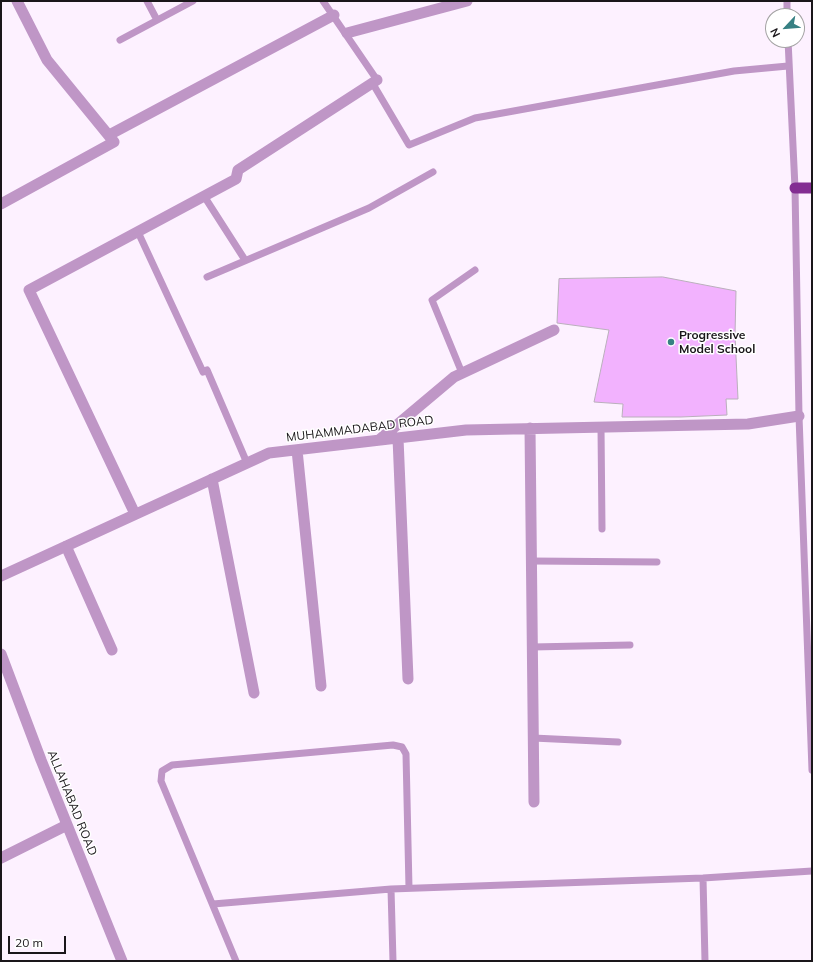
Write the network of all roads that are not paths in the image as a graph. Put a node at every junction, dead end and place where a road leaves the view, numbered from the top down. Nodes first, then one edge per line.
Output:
1 (17, 1) edge
2 (147, 1) edge
3 (193, 1) edge
4 (323, 1) edge
5 (467, 1) edge
6 (334, 15) junction
7 (157, 20) junction
8 (347, 33) junction
9 (120, 40) dead end
10 (788, 48) edge
11 (788, 66) junction
12 (375, 82) junction
13 (109, 135) junction
14 (433, 172) dead end
15 (795, 188) junction
16 (812, 188) edge
17 (204, 196) junction
18 (1, 204) edge
19 (138, 232) junction
20 (246, 260) junction
21 (475, 270) dead end
22 (207, 277) dead end
23 (554, 330) dead end
24 (462, 373) junction
25 (800, 416) junction
26 (601, 427) junction
27 (530, 428) junction
28 (398, 438) junction
29 (378, 440) junction
30 (298, 450) junction
31 (247, 463) junction
32 (212, 479) junction
33 (135, 514) junction
34 (602, 529) dead end
35 (66, 546) junction
36 (531, 561) junction
37 (657, 562) dead end
38 (1, 576) edge
39 (630, 645) dead end
40 (532, 647) junction
41 (112, 650) dead end
42 (1, 654) edge
43 (408, 679) dead end
44 (321, 686) dead end
45 (254, 693) dead end
46 (534, 738) junction
47 (618, 742) dead end
48 (812, 770) edge
49 (534, 802) dead end
50 (67, 825) junction
51 (1, 858) edge
52 (812, 870) edge
53 (703, 878) junction
54 (409, 888) junction
55 (391, 889) junction
56 (213, 904) junction
57 (122, 961) edge
58 (236, 961) edge
59 (393, 961) edge
60 (706, 961) edge

1 - 13 street
2 - 7 lane
3 - 7 lane
4 - 6 lane
5 - 8 street
6 - 8 lane
6 - 13 street
7 - 9 lane
8 - 12 lane
10 - 11 lane
11 - 12 lane
11 - 15 lane
12 - 17 street
13 - 18 street
14 - 20 lane
15 - 16 highway
15 - 25 lane
17 - 19 street
17 - 20 lane
19 - 31 lane
19 - 33 street
20 - 22 lane
21 - 24 lane
23 - 24 street
24 - 29 street
25 - 26 street, MUHAMMADABAD ROAD
25 - 48 lane
26 - 27 street, MUHAMMADABAD ROAD
26 - 34 lane
27 - 28 street, MUHAMMADABAD ROAD
27 - 36 street
28 - 29 street, MUHAMMADABAD ROAD
28 - 43 street
29 - 30 street, MUHAMMADABAD ROAD
30 - 31 street, MUHAMMADABAD ROAD
30 - 44 street
31 - 32 street, MUHAMMADABAD ROAD
32 - 33 street, MUHAMMADABAD ROAD
32 - 45 street
33 - 35 street, MUHAMMADABAD ROAD
35 - 38 street, MUHAMMADABAD ROAD
35 - 41 street
36 - 37 lane
36 - 40 street
39 - 40 lane
40 - 46 street
42 - 50 street, ALLAHABAD ROAD
46 - 47 lane
46 - 49 street
50 - 51 street
50 - 57 street, ALLAHABAD ROAD
52 - 53 lane
53 - 54 lane
53 - 60 lane
54 - 55 lane
54 - 56 lane
55 - 56 lane
55 - 59 lane
56 - 58 lane

